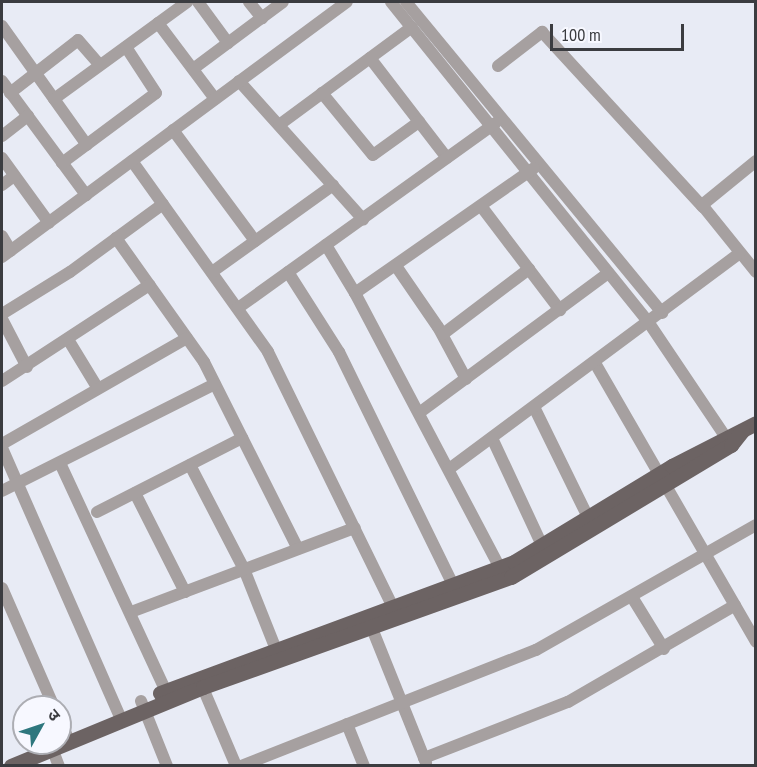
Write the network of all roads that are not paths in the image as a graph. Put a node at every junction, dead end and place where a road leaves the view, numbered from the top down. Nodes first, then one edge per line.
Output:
1 (187, 2) edge
2 (198, 2) edge
3 (249, 2) edge
4 (283, 2) edge
5 (391, 2) edge
6 (406, 2) edge
7 (340, 3) edge
8 (262, 18) junction
9 (158, 23) junction
10 (2, 26) edge
11 (412, 27) junction
12 (228, 43) junction
13 (126, 47) junction
14 (370, 58) junction
15 (100, 65) junction
16 (498, 66) dead end
17 (193, 69) junction
18 (36, 73) junction
19 (2, 81) edge
20 (239, 81) junction
21 (10, 93) junction
22 (322, 93) junction
23 (54, 99) junction
24 (215, 99) junction
25 (28, 116) junction
26 (502, 118) junction
27 (419, 122) junction
28 (279, 125) junction
29 (490, 126) junction
30 (173, 130) junction
31 (2, 136) edge
32 (87, 145) junction
33 (2, 158) edge
34 (447, 158) junction
35 (132, 161) junction
36 (756, 161) edge
37 (62, 163) junction
38 (540, 164) junction
39 (528, 172) junction
40 (14, 176) junction
41 (2, 185) edge
42 (333, 185) junction
43 (86, 195) junction
44 (163, 204) junction
45 (481, 206) junction
46 (703, 207) junction
47 (363, 219) junction
48 (49, 223) junction
49 (2, 236) edge
50 (116, 238) junction
51 (255, 241) junction
52 (326, 246) junction
53 (740, 253) junction
54 (6, 254) edge
55 (396, 266) junction
56 (529, 269) junction
57 (212, 272) junction
58 (288, 272) junction
59 (756, 272) edge
60 (608, 273) junction
61 (149, 285) junction
62 (355, 293) junction
63 (238, 308) junction
64 (560, 310) junction
65 (662, 313) junction
66 (2, 314) edge
67 (2, 320) edge
68 (649, 323) junction
69 (442, 334) junction
70 (187, 338) junction
71 (69, 341) junction
72 (594, 363) junction
73 (27, 367) junction
74 (466, 379) junction
75 (2, 381) edge
76 (214, 384) junction
77 (97, 387) junction
78 (534, 407) junction
79 (419, 413) junction
80 (749, 427) edge
81 (242, 438) junction
82 (492, 438) junction
83 (728, 440) junction
84 (2, 444) edge
85 (2, 448) edge
86 (60, 463) junction
87 (190, 465) junction
88 (449, 469) junction
89 (663, 478) junction
90 (17, 483) junction
91 (2, 490) edge
92 (135, 493) junction
93 (97, 512) dead end
94 (588, 517) junction
95 (756, 525) edge
96 (355, 528) junction
97 (542, 545) junction
98 (297, 549) junction
99 (706, 554) junction
100 (244, 569) junction
101 (503, 573) junction
102 (453, 585) junction
103 (2, 588) edge
104 (185, 592) junction
105 (632, 597) junction
106 (735, 605) junction
107 (393, 607) junction
108 (131, 612) junction
109 (369, 622) junction
110 (756, 642) edge
111 (664, 649) junction
112 (279, 654) junction
113 (200, 682) junction
114 (166, 691) junction
115 (49, 695) edge
116 (401, 702) junction
117 (143, 705) junction
118 (120, 715) junction
119 (347, 724) junction
120 (72, 729) edge
121 (28, 755) edge
122 (425, 762) edge
123 (11, 765) edge
124 (167, 765) edge
125 (236, 765) edge
126 (241, 765) edge
127 (364, 765) edge

1 - 9 street
2 - 12 street
3 - 8 street
4 - 8 street
5 - 11 street
6 - 26 street
7 - 20 street
8 - 12 street
9 - 13 street
9 - 17 street
10 - 18 street
11 - 14 street
11 - 29 street
12 - 17 street
13 - 15 street
13 - 32 street
14 - 22 street
14 - 27 street
15 - 18 street
15 - 23 street
16 - 46 street
17 - 24 street
18 - 21 street
18 - 23 street
19 - 21 street
20 - 24 street
20 - 28 street
21 - 25 street
22 - 27 street
22 - 28 street
23 - 32 street
24 - 30 street
25 - 31 street
25 - 37 street
26 - 29 street
26 - 38 street
27 - 34 street
28 - 42 street
29 - 34 street
29 - 39 street
30 - 35 street
30 - 51 street
32 - 37 street
33 - 40 street
34 - 47 street
35 - 43 street
35 - 44 street
36 - 46 street
37 - 43 street
38 - 39 street
38 - 65 street
39 - 45 street
39 - 60 street
40 - 41 street
40 - 48 street
42 - 47 street
42 - 51 street
43 - 48 street
44 - 50 street
44 - 57 street
45 - 55 street
45 - 56 street
46 - 53 street
47 - 52 street
48 - 54 street
49 - 54 street
50 - 61 street
50 - 66 street
51 - 57 street
52 - 58 street
52 - 62 street
53 - 59 street
53 - 65 street
55 - 62 street
55 - 69 street
56 - 64 street
56 - 69 street
57 - 63 street
58 - 63 street
58 - 102 street
60 - 64 street
60 - 68 street
61 - 70 street
61 - 71 street
62 - 79 street
63 - 96 street
64 - 74 street
65 - 68 street
67 - 73 street
68 - 72 street
68 - 83 street
69 - 74 street
70 - 76 street
70 - 77 street
71 - 73 street
71 - 77 street
72 - 78 street
72 - 89 street
73 - 75 street
74 - 79 street
76 - 81 street
76 - 86 street
77 - 84 street
78 - 82 street
78 - 94 street
79 - 88 street
80 - 83 main road
81 - 87 street
81 - 98 street
82 - 88 street
82 - 97 street
83 - 89 main road
85 - 90 street
86 - 90 street
86 - 108 street
87 - 92 street
87 - 100 street
88 - 101 street
89 - 94 main road
89 - 99 street
89 - 101 main road
90 - 91 street
90 - 118 street
92 - 93 street
92 - 104 street
94 - 97 main road
95 - 99 street
96 - 98 street
96 - 107 street
97 - 101 main road
98 - 100 street
99 - 105 street
99 - 106 street
100 - 104 street
100 - 112 street
101 - 102 main road
101 - 109 main road
102 - 107 main road
103 - 115 street
104 - 108 street
105 - 111 street
105 - 116 street
106 - 110 street
106 - 111 street
107 - 109 main road
108 - 114 street
109 - 112 main road
109 - 116 street
111 - 122 street
112 - 113 main road
113 - 114 main road
113 - 117 main road
113 - 125 street
114 - 117 main road
116 - 119 street
116 - 122 street
117 - 118 main road
117 - 124 street
118 - 120 main road
119 - 126 street
119 - 127 street
121 - 123 main road

